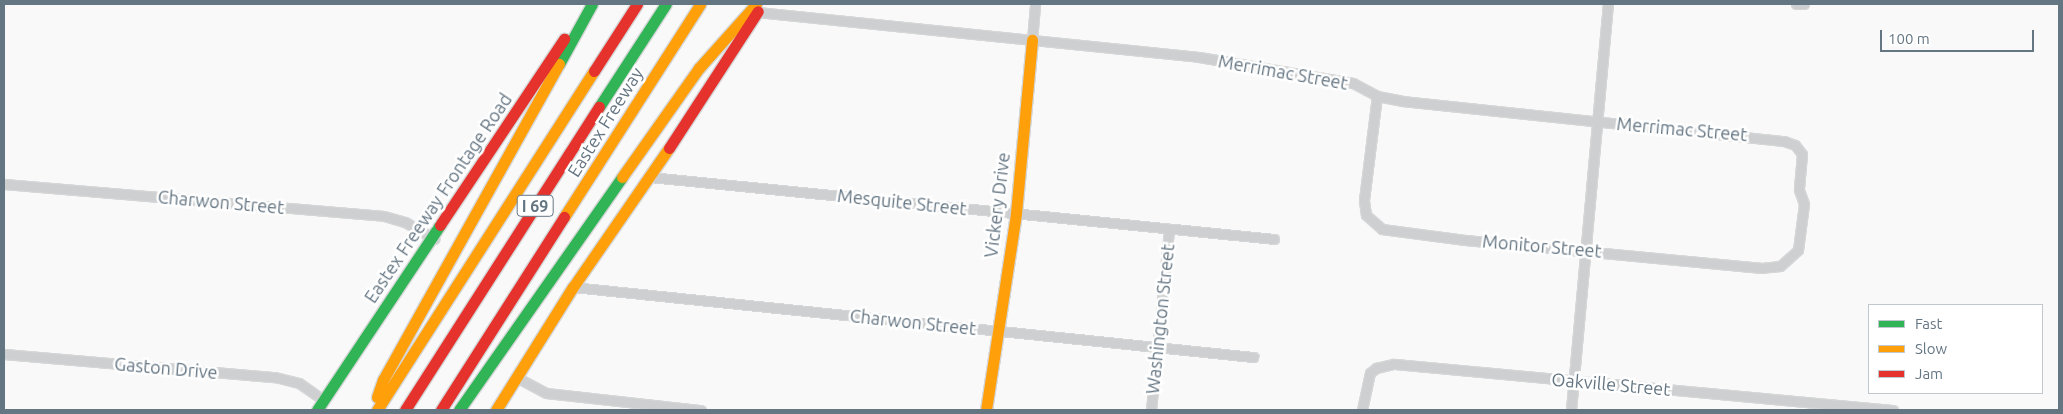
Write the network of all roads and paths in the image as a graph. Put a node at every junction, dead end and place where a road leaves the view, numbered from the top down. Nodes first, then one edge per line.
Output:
1 (588, 4) edge
2 (592, 4) edge
3 (637, 4) edge
4 (666, 4) edge
5 (700, 4) edge
6 (1035, 4) edge
7 (1608, 4) edge
8 (1796, 4) edge
9 (1804, 4) edge
10 (758, 7) edge
11 (1032, 40) junction
12 (1378, 96) junction
13 (1597, 121) junction
14 (650, 177) junction
15 (4, 184) edge
16 (1803, 211) joint
17 (1016, 213) junction
18 (1169, 228) junction
19 (434, 239) junction
20 (1274, 239) dead end
21 (1586, 249) junction
22 (573, 287) junction
23 (996, 330) junction
24 (1157, 347) junction
25 (4, 354) edge
26 (1253, 357) dead end
27 (516, 377) junction
28 (1573, 380) junction
29 (323, 400) junction
30 (316, 410) edge
31 (372, 410) edge
32 (377, 410) edge
33 (405, 410) edge
34 (441, 410) edge
35 (459, 410) edge
36 (496, 410) edge
37 (701, 410) edge
38 (986, 410) edge
39 (1151, 410) edge
40 (1362, 410) edge
41 (1571, 410) edge
42 (1893, 410) edge

1 - 19 main road, Eastex Freeway Frontage Road
2 - 31 main road
3 - 32 main road, Eastex Freeway / I 69
4 - 33 main road, I 69
5 - 34 main road, Eastex Freeway / I 69
6 - 11 street, Vickery Drive
7 - 13 street
8 - 9 street
10 - 11 street, Merrimac Street
10 - 14 main road
10 - 35 main road
11 - 12 street, Merrimac Street
11 - 17 main road, Vickery Drive
12 - 13 street, Merrimac Street
12 - 21 street, Monitor Street
13 - 16 street, Merrimac Street
13 - 21 street
14 - 17 street, Mesquite Street
14 - 22 main road
15 - 19 street, Charwon Street
16 - 21 street, Monitor Street
17 - 18 street, Mesquite Street
17 - 23 main road, Vickery Drive
18 - 20 street, Mesquite Street
18 - 24 street, Washington Street
19 - 29 main road, Eastex Freeway Frontage Road
21 - 28 street
22 - 23 street, Charwon Street
22 - 27 main road
23 - 24 street, Charwon Street
23 - 38 main road, Vickery Drive
24 - 26 street, Charwon Street
24 - 39 street, Washington Street
25 - 29 street, Gaston Drive
27 - 36 main road
27 - 37 street
28 - 40 street, Oakville Street
28 - 41 street
28 - 42 street, Oakville Street
29 - 30 main road, Eastex Freeway Frontage Road

